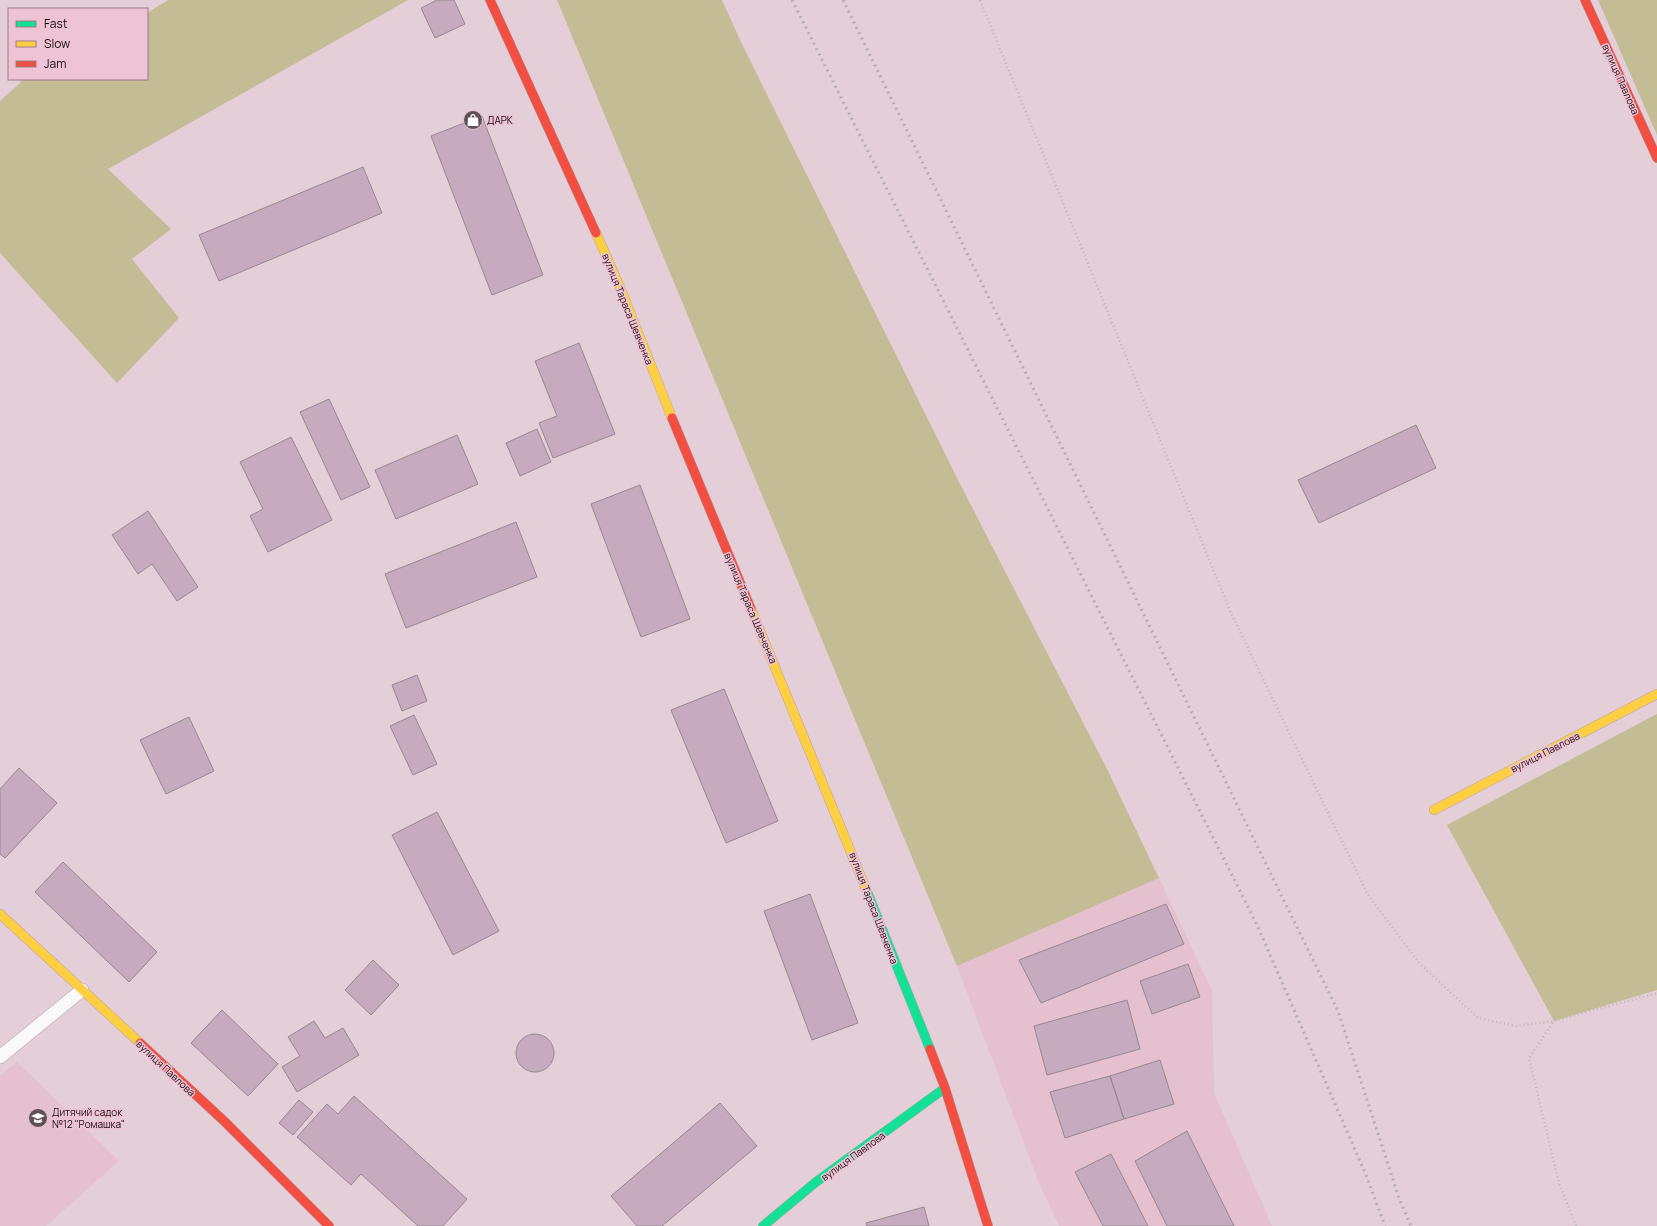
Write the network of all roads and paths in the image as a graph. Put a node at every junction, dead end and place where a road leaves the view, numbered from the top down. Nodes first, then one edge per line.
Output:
1 (490, 0) edge
2 (980, 0) edge
3 (1586, 0) edge
4 (1657, 158) edge
5 (1657, 694) edge
6 (1434, 810) dead end
7 (0, 914) edge
8 (82, 990) junction
9 (1657, 993) edge
10 (1554, 1020) junction
11 (0, 1057) edge
12 (945, 1088) junction
13 (329, 1226) edge
14 (763, 1226) edge
15 (988, 1226) edge
16 (1576, 1226) edge

1 - 12 main road, вулиця Тараса Шевченка
2 - 10 path
3 - 4 main road, вулиця Павлова
5 - 6 main road, вулиця Павлова
7 - 8 main road, вулиця Павлова
8 - 11 lane
8 - 13 main road, вулиця Павлова
9 - 10 path
10 - 16 path
12 - 14 main road, вулиця Павлова
12 - 15 main road, вулиця Тараса Шевченка

